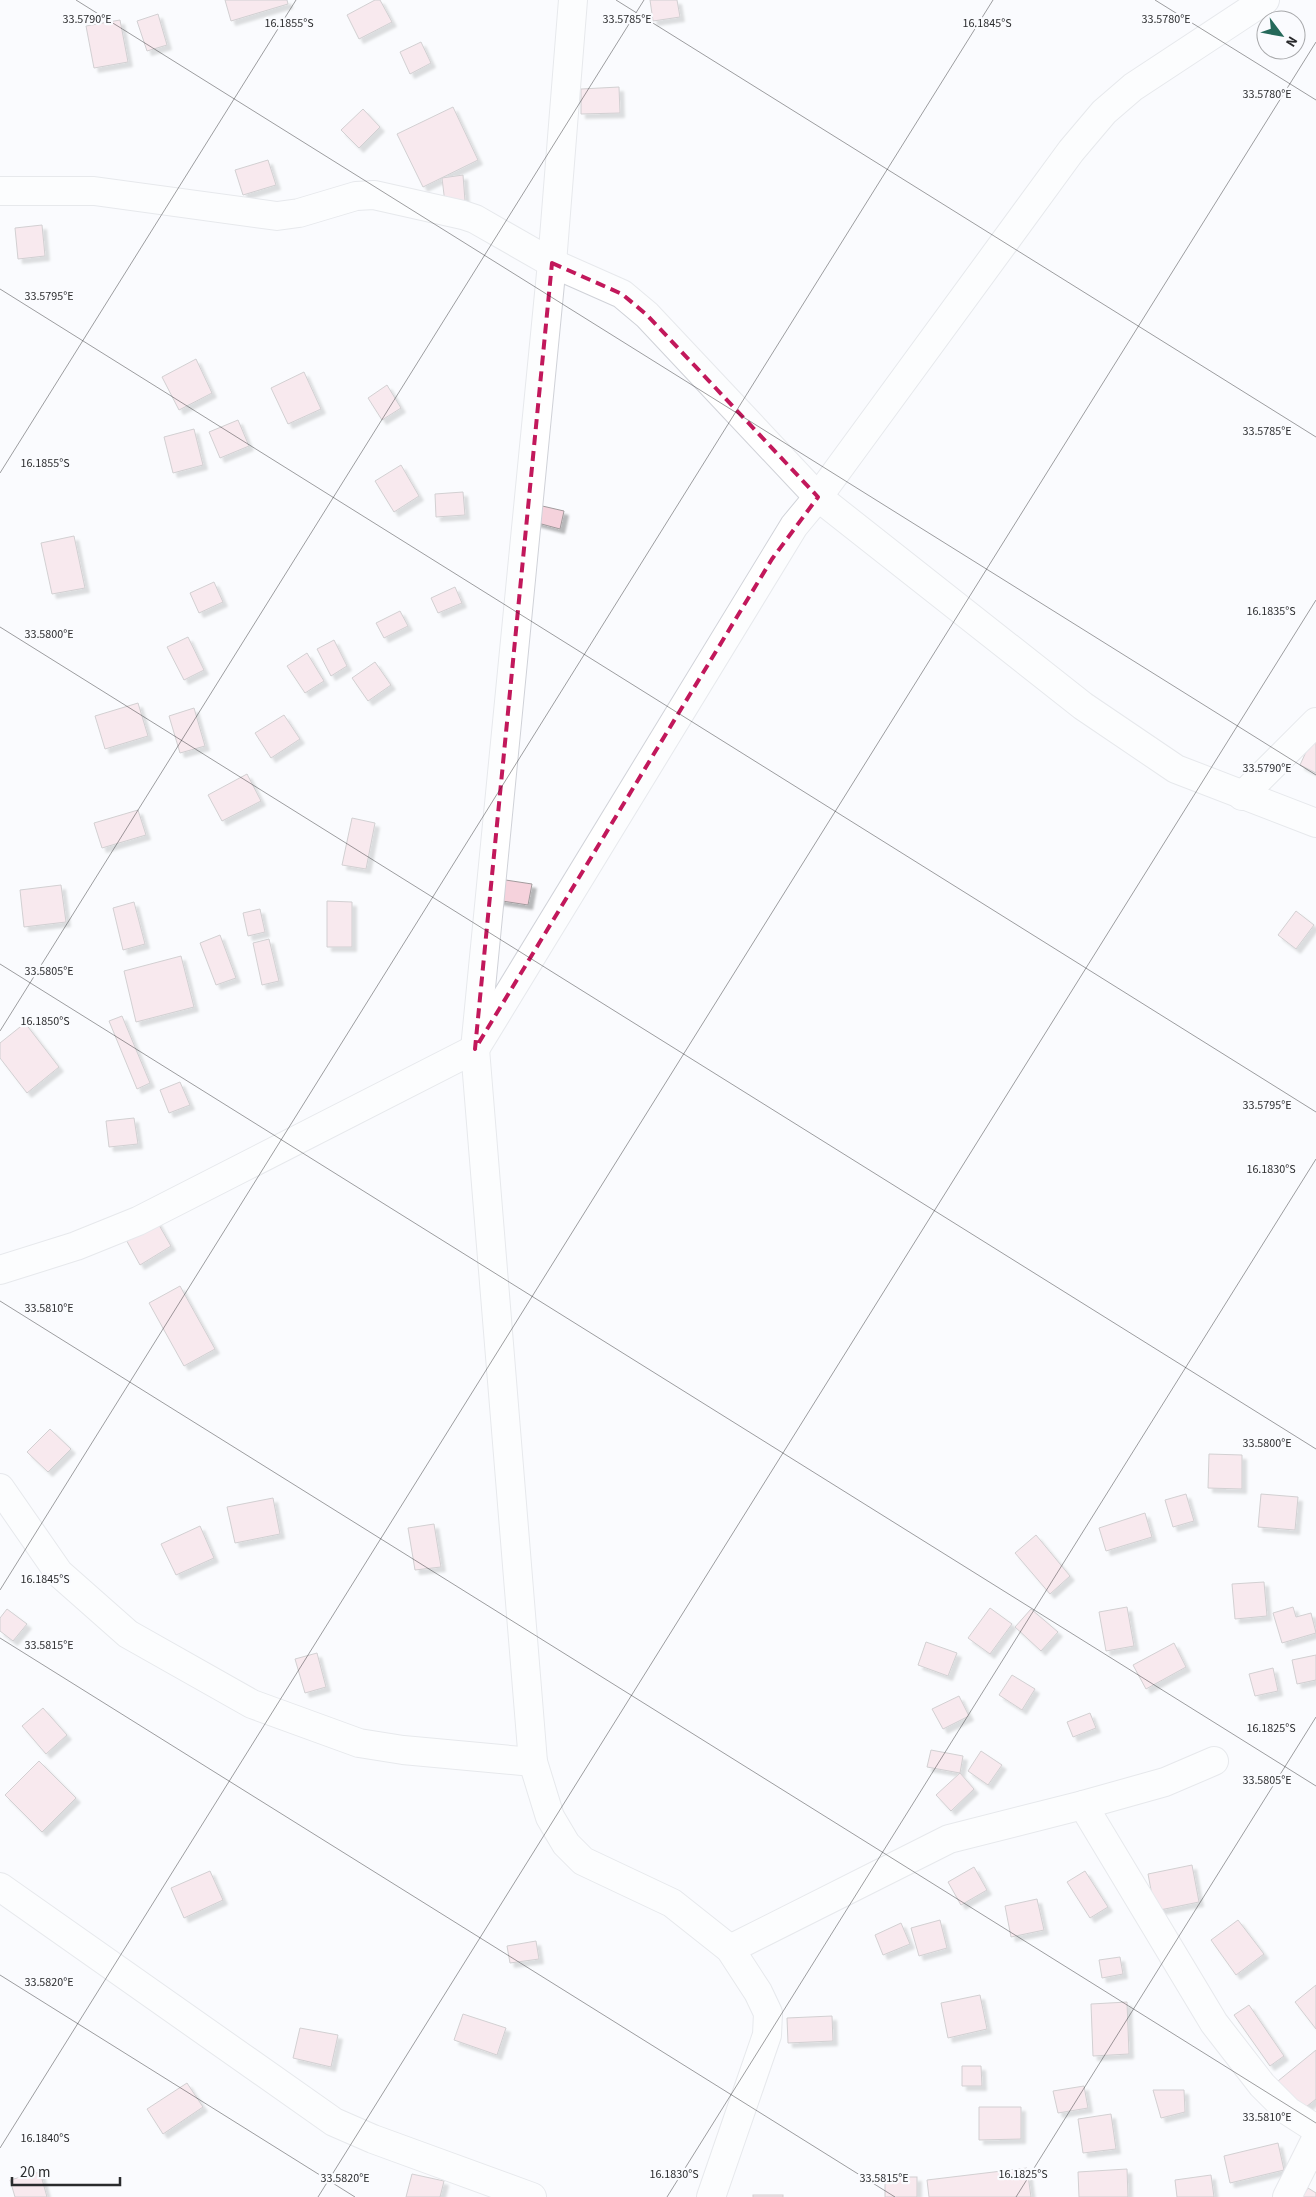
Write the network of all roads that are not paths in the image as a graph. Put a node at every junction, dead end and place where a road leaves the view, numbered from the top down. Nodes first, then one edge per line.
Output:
1 (573, 0) edge
2 (1266, 0) edge
3 (0, 191) edge
4 (552, 262) junction
5 (818, 497) junction
6 (1316, 722) edge
7 (1242, 796) junction
8 (1316, 823) edge
9 (475, 1049) junction
10 (0, 1270) edge
11 (0, 1488) edge
12 (533, 1762) junction
13 (1214, 1762) dead end
14 (1083, 1805) junction
15 (0, 1887) edge
16 (730, 1949) junction
17 (1316, 2129) edge
18 (1316, 2139) edge
19 (532, 2197) edge
20 (711, 2197) edge
21 (1287, 2197) edge

1 - 4 street
2 - 5 street
3 - 4 street
4 - 5 street
4 - 9 street
5 - 7 street
5 - 9 street
6 - 7 street
7 - 8 street
9 - 10 street
9 - 12 street
11 - 12 street
12 - 16 street
13 - 14 street
14 - 16 street
14 - 17 street
15 - 19 street
16 - 20 street
18 - 21 street

